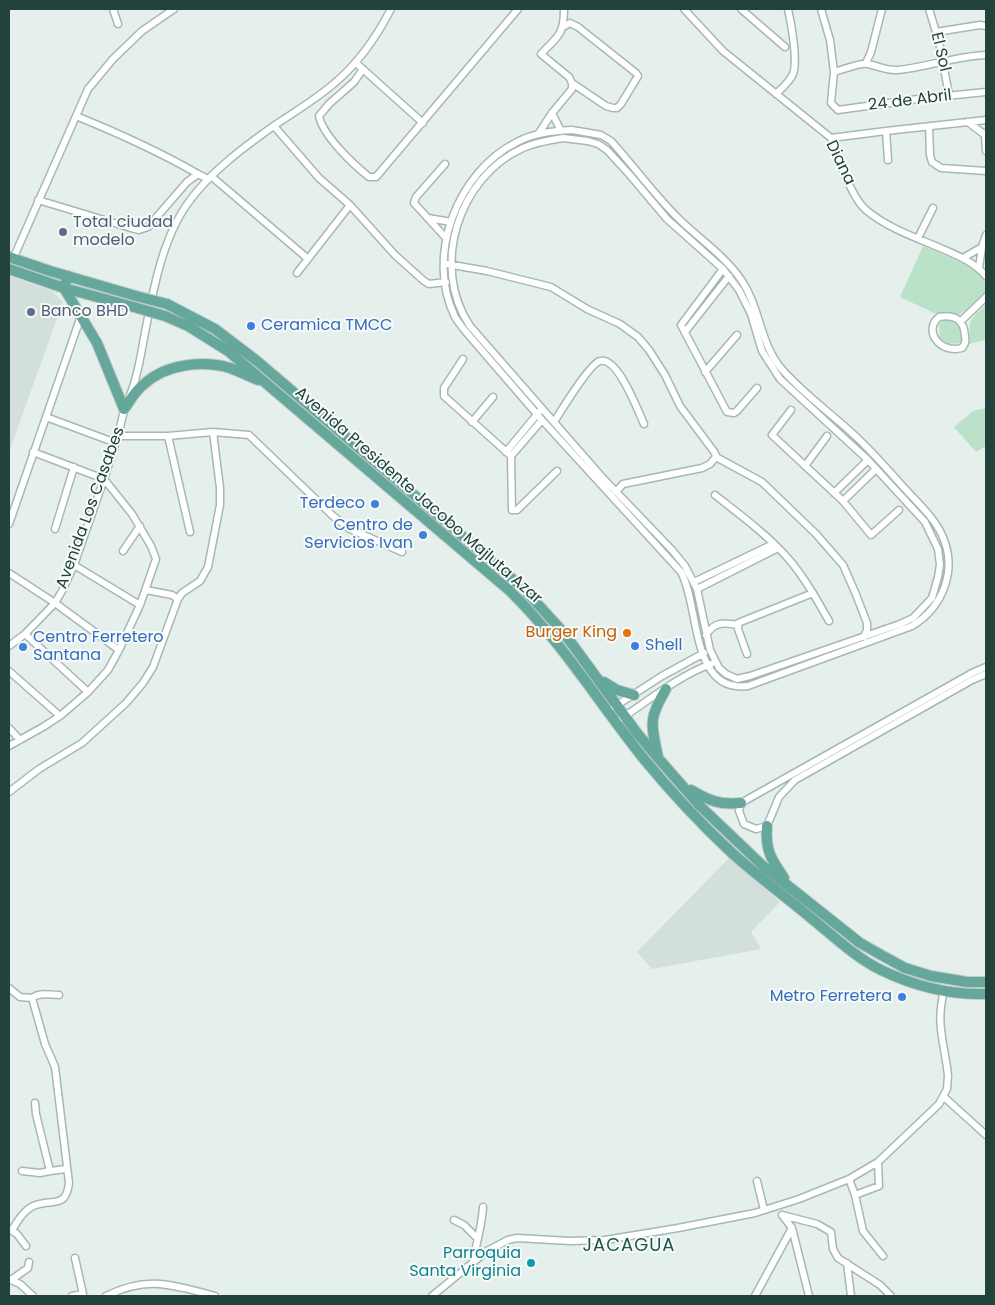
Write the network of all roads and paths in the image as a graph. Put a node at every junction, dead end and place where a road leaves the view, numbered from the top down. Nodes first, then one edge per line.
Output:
1 (113, 9) edge
2 (174, 9) edge
3 (391, 9) edge
4 (518, 9) edge
5 (564, 9) edge
6 (684, 9) edge
7 (741, 9) edge
8 (788, 9) edge
9 (821, 9) edge
10 (882, 9) edge
11 (929, 9) edge
12 (118, 24) dead end
13 (986, 26) edge
14 (563, 27) junction
15 (936, 32) junction
16 (785, 47) dead end
17 (986, 55) edge
18 (943, 62) junction
19 (356, 63) junction
20 (866, 63) junction
21 (363, 70) junction
22 (834, 72) junction
23 (572, 83) junction
24 (986, 92) edge
25 (776, 94) junction
26 (949, 95) junction
27 (552, 112) junction
28 (76, 116) junction
29 (986, 120) edge
30 (968, 122) junction
31 (423, 123) junction
32 (274, 126) junction
33 (929, 126) junction
34 (561, 131) junction
35 (886, 131) junction
36 (539, 133) junction
37 (985, 134) edge
38 (831, 138) junction
39 (986, 151) edge
40 (888, 160) dead end
41 (445, 164) dead end
42 (986, 171) edge
43 (198, 174) junction
44 (210, 177) junction
45 (38, 200) junction
46 (350, 205) junction
47 (933, 208) dead end
48 (428, 218) junction
49 (451, 222) junction
50 (986, 234) edge
51 (446, 238) junction
52 (918, 238) junction
53 (982, 247) junction
54 (11, 258) edge
55 (308, 258) junction
56 (963, 258) junction
57 (448, 265) junction
58 (979, 268) junction
59 (9, 269) edge
60 (724, 269) junction
61 (297, 272) dead end
62 (68, 276) junction
63 (729, 276) junction
64 (986, 276) edge
65 (446, 282) junction
66 (64, 288) junction
67 (986, 297) edge
68 (82, 316) junction
69 (961, 321) junction
70 (685, 332) junction
71 (737, 335) dead end
72 (463, 359) dead end
73 (705, 372) junction
74 (265, 382) junction
75 (758, 388) dead end
76 (493, 397) dead end
77 (124, 409) junction
78 (791, 410) dead end
79 (539, 411) junction
80 (46, 417) junction
81 (542, 420) junction
82 (472, 422) junction
83 (554, 422) junction
84 (644, 424) dead end
85 (213, 432) junction
86 (168, 436) junction
87 (827, 436) dead end
88 (117, 439) junction
89 (34, 452) junction
90 (508, 454) junction
91 (716, 457) junction
92 (868, 460) junction
93 (805, 466) junction
94 (74, 467) junction
95 (876, 469) junction
96 (557, 471) dead end
97 (104, 479) junction
98 (616, 492) junction
99 (834, 493) junction
100 (715, 495) dead end
101 (843, 501) junction
102 (899, 510) dead end
103 (9, 524) edge
104 (140, 526) junction
105 (55, 529) dead end
106 (190, 532) dead end
107 (775, 546) junction
108 (123, 551) dead end
109 (402, 552) dead end
110 (74, 565) junction
111 (9, 573) edge
112 (694, 582) junction
113 (696, 589) junction
114 (146, 590) junction
115 (813, 593) junction
116 (178, 599) junction
117 (55, 603) junction
118 (140, 605) junction
119 (829, 620) dead end
120 (737, 625) junction
121 (25, 634) junction
122 (706, 635) junction
123 (864, 637) junction
124 (9, 646) edge
125 (119, 650) junction
126 (710, 650) junction
127 (703, 654) junction
128 (747, 654) dead end
129 (715, 662) junction
130 (707, 665) junction
131 (986, 667) edge
132 (9, 671) edge
133 (671, 671) junction
134 (986, 674) edge
135 (596, 675) junction
136 (676, 681) junction
137 (666, 689) junction
138 (88, 692) junction
139 (634, 695) junction
140 (613, 708) junction
141 (60, 716) junction
142 (621, 719) junction
143 (9, 728) edge
144 (20, 740) junction
145 (9, 746) edge
146 (658, 758) junction
147 (683, 785) junction
148 (9, 792) edge
149 (742, 803) junction
150 (768, 826) junction
151 (789, 885) junction
152 (986, 982) edge
153 (9, 988) edge
154 (944, 992) junction
155 (986, 994) edge
156 (59, 996) dead end
157 (32, 998) junction
158 (944, 1097) junction
159 (35, 1103) dead end
160 (986, 1135) edge
161 (878, 1162) junction
162 (66, 1169) junction
163 (22, 1171) dead end
164 (50, 1171) junction
165 (849, 1180) junction
166 (757, 1181) dead end
167 (856, 1195) junction
168 (484, 1207) dead end
169 (774, 1207) junction
170 (764, 1210) junction
171 (782, 1214) junction
172 (454, 1220) dead end
173 (792, 1228) junction
174 (10, 1230) edge
175 (477, 1238) junction
176 (26, 1246) dead end
177 (883, 1256) dead end
178 (75, 1258) dead end
179 (29, 1262) dead end
180 (472, 1262) junction
181 (847, 1263) junction
182 (10, 1279) edge
183 (33, 1296) edge
184 (72, 1296) edge
185 (106, 1296) edge
186 (215, 1296) edge
187 (432, 1296) edge
188 (755, 1296) edge
189 (809, 1296) edge
190 (851, 1296) edge
191 (892, 1296) edge

1 - 12 street
2 - 28 street
3 - 19 street, Avenida Los Casabes
4 - 31 street
5 - 14 street
6 - 25 street, Diana
7 - 16 street
8 - 25 street
9 - 22 street
10 - 20 street
11 - 15 street, El Sol
13 - 15 street
14 - 23 street
14 - 23 street
15 - 18 street, El Sol
17 - 18 street
18 - 20 street
18 - 26 street, El Sol
19 - 21 street
19 - 32 street, Avenida Los Casabes
20 - 22 street
21 - 31 street
21 - 31 street
22 - 26 street, 24 de Abril
23 - 27 street
24 - 26 street, 24 de Abril
25 - 38 street, Diana
27 - 34 street
27 - 36 street
28 - 43 street
28 - 45 street
29 - 30 street
30 - 33 street
30 - 37 street
32 - 44 street, Avenida Los Casabes
32 - 46 street
33 - 35 street
33 - 42 street
34 - 36 street
34 - 130 street
35 - 38 street
35 - 40 street
36 - 49 street
37 - 39 street
38 - 52 street, Diana
41 - 48 street
43 - 44 street
43 - 45 street
44 - 55 street
44 - 77 street, Avenida Los Casabes
45 - 54 street
46 - 55 street
46 - 65 street
47 - 52 street
48 - 49 street
48 - 51 street
49 - 51 street
50 - 53 street
51 - 57 street
52 - 56 street, Diana
53 - 56 street
53 - 58 street
54 - 62 main road, Avenida Presidente Jacobo Majluta Azar
55 - 61 street
56 - 58 street, Diana
57 - 60 street
57 - 65 street
57 - 79 street
57 - 91 street
58 - 64 street, Diana
59 - 66 main road, Avenida Presidente Jacobo Majluta Azar
60 - 63 street
60 - 70 street
62 - 66 main road
62 - 135 main road, Avenida Presidente Jacobo Majluta Azar, bridge
63 - 70 street
63 - 92 street
65 - 79 street
66 - 68 main road
66 - 74 main road, Avenida Presidente Jacobo Majluta Azar, bridge
67 - 69 street
68 - 77 main road
68 - 80 street
69 - 69 street
70 - 73 street
71 - 73 street
72 - 82 street
73 - 75 street
74 - 77 main road
74 - 140 main road, Avenida Presidente Jacobo Majluta Azar
76 - 82 street
77 - 88 street, Avenida Los Casabes
78 - 93 street
79 - 81 street
79 - 83 street
79 - 90 street
80 - 88 street
80 - 89 street
81 - 90 street
81 - 127 street
82 - 90 street
83 - 84 street
83 - 98 street
85 - 86 street
85 - 109 street
85 - 116 street
86 - 88 street
86 - 106 street
87 - 93 street
88 - 97 street, Avenida Los Casabes
89 - 94 street
89 - 103 street
90 - 96 street
91 - 98 street
91 - 123 street
92 - 95 street
92 - 99 street
93 - 99 street
94 - 97 street
94 - 105 street
95 - 101 street
95 - 123 street
97 - 104 street
97 - 110 street, Avenida Los Casabes
98 - 112 street
99 - 101 street
100 - 107 street
101 - 102 street
104 - 108 street
104 - 114 street
107 - 112 street
107 - 113 street
107 - 115 street
110 - 117 street, Avenida Los Casabes
110 - 118 street
111 - 117 street
112 - 113 street
113 - 122 street
114 - 116 street
114 - 118 street
115 - 119 street
115 - 120 street
116 - 148 street
117 - 121 street, Avenida Los Casabes
117 - 125 street
118 - 125 street
120 - 122 street
120 - 128 street
121 - 124 street, Avenida Los Casabes
121 - 138 street
122 - 126 street
123 - 129 street
125 - 138 street
126 - 127 street
126 - 129 street
127 - 130 street
127 - 133 street
129 - 130 street
130 - 136 street
131 - 149 street
132 - 141 street
133 - 136 street
133 - 139 street
134 - 150 street
135 - 139 main road
135 - 140 main road, Avenida Presidente Jacobo Majluta Azar
136 - 137 street
137 - 142 street
137 - 146 main road
138 - 141 street
139 - 140 street
140 - 142 main road, Avenida Presidente Jacobo Majluta Azar
141 - 144 street
142 - 146 main road, Avenida Presidente Jacobo Majluta Azar
142 - 154 main road, Avenida Presidente Jacobo Majluta Azar
143 - 144 street
144 - 145 street
146 - 147 main road, Avenida Presidente Jacobo Majluta Azar
147 - 149 main road
147 - 151 main road, Avenida Presidente Jacobo Majluta Azar
149 - 150 street
150 - 151 main road
151 - 152 main road, Avenida Presidente Jacobo Majluta Azar
153 - 157 street
154 - 155 main road, Avenida Presidente Jacobo Majluta Azar
154 - 158 street
156 - 157 street
157 - 162 street
158 - 160 street
158 - 161 street
159 - 164 street
161 - 165 street
161 - 167 street
162 - 164 street
162 - 174 street
163 - 164 street
165 - 167 street
165 - 169 street
166 - 170 street
167 - 177 street
168 - 175 street
169 - 170 street
169 - 171 street
170 - 180 street
171 - 173 street
171 - 181 street
172 - 175 street
173 - 188 street
173 - 189 street
174 - 176 street
175 - 180 street
178 - 184 street
179 - 182 street
180 - 187 street
181 - 190 street
181 - 191 street
182 - 183 street
185 - 186 street

